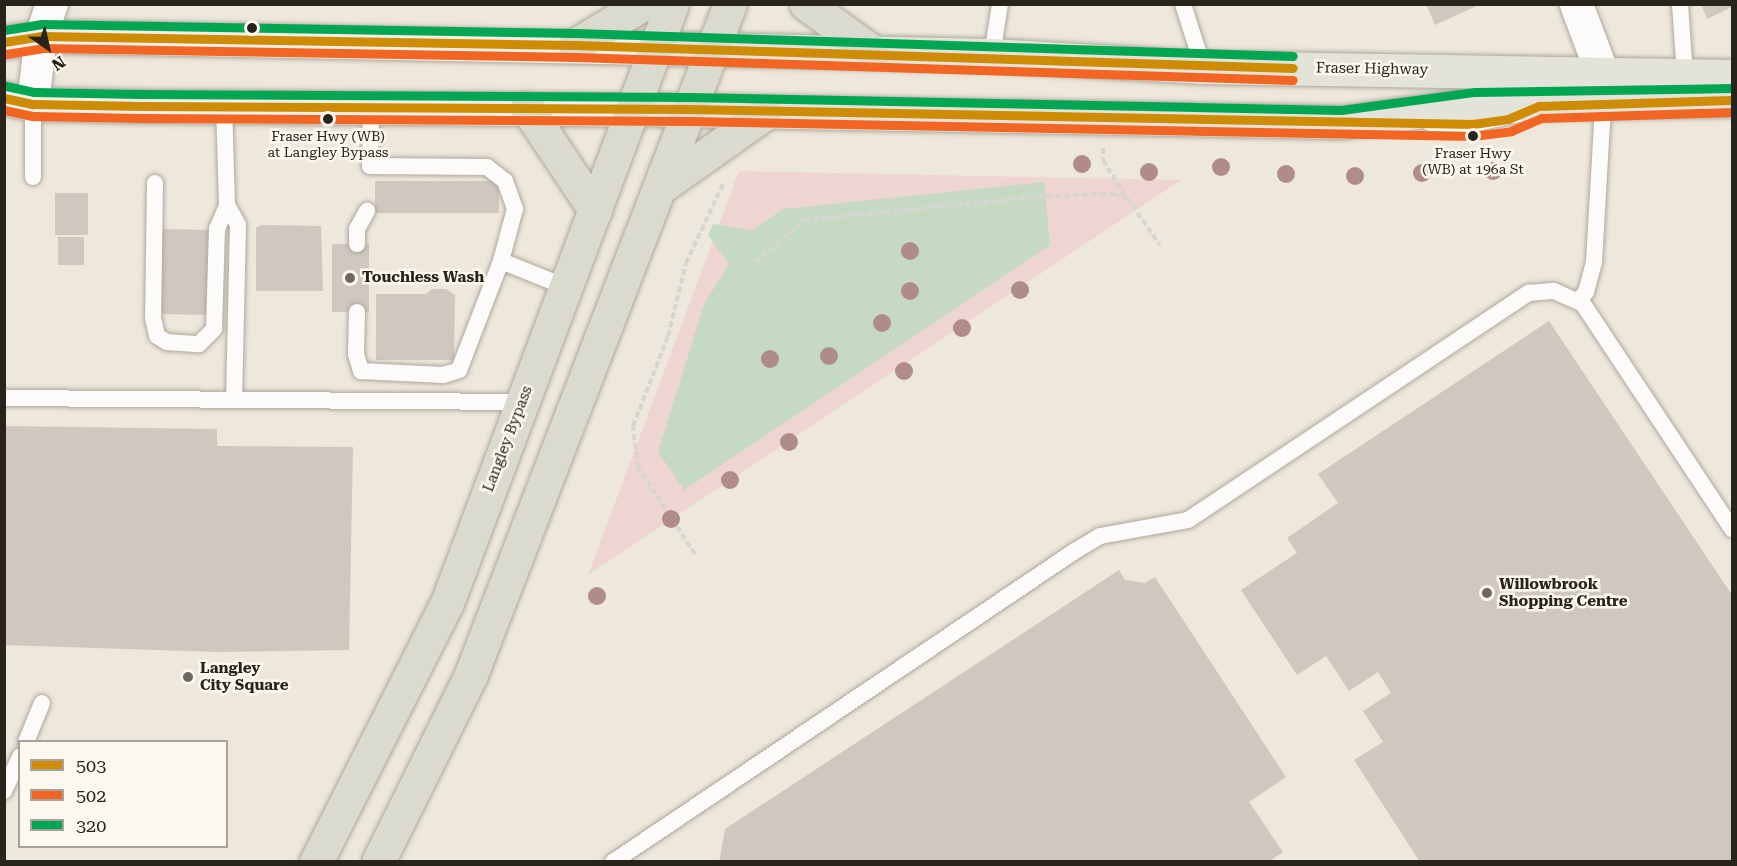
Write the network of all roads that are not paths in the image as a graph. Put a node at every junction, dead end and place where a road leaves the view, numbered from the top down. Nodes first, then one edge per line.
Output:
1 (52, 4) edge
2 (643, 4) edge
3 (672, 4) edge
4 (729, 4) edge
5 (806, 4) edge
6 (1000, 4) edge
7 (1183, 4) edge
8 (1576, 4) edge
9 (1680, 4) edge
10 (41, 36) junction
11 (4, 42) edge
12 (575, 45) junction
13 (654, 48) junction
14 (712, 48) junction
15 (873, 52) junction
16 (993, 56) junction
17 (1203, 67) junction
18 (1685, 76) junction
19 (1732, 76) edge
20 (1603, 91) junction
21 (1732, 100) edge
22 (19, 101) edge
23 (224, 106) junction
24 (371, 106) junction
25 (527, 108) junction
26 (632, 109) junction
27 (689, 109) junction
28 (764, 114) junction
29 (33, 177) dead end
30 (155, 183) dead end
31 (662, 186) junction
32 (227, 205) junction
33 (595, 210) junction
34 (368, 211) dead end
35 (357, 244) dead end
36 (501, 261) junction
37 (566, 287) junction
38 (1578, 301) junction
39 (357, 312) dead end
40 (4, 398) edge
41 (234, 400) junction
42 (521, 402) junction
43 (1732, 530) edge
44 (42, 703) dead end
45 (26, 740) edge
46 (18, 760) edge
47 (4, 791) edge
48 (637, 855) edge
49 (316, 861) edge
50 (378, 861) edge
51 (614, 861) edge

1 - 10 street
2 - 12 highway
3 - 13 highway, Langley Bypass
4 - 14 highway
5 - 15 highway
6 - 16 lane
7 - 17 lane
8 - 20 street
9 - 18 lane
10 - 11 main road, Fraser Highway
10 - 12 main road, Fraser Highway
10 - 22 street
12 - 13 main road, Fraser Highway
13 - 14 main road, Fraser Highway
13 - 26 highway, Langley Bypass
14 - 15 main road, Fraser Highway
14 - 27 highway
15 - 16 main road, Fraser Highway
16 - 17 main road, Fraser Highway
17 - 20 main road, Fraser Highway
18 - 19 main road, Fraser Highway
18 - 20 main road, Fraser Highway
20 - 21 main road, Fraser Highway
20 - 28 main road, Fraser Highway
20 - 38 lane
22 - 23 main road, Fraser Highway
22 - 29 lane
23 - 24 main road, Fraser Highway
23 - 32 lane
24 - 25 main road, Fraser Highway
24 - 36 lane
25 - 26 main road, Fraser Highway
25 - 33 highway
26 - 27 main road, Fraser Highway
26 - 33 highway, Langley Bypass
27 - 28 main road, Fraser Highway
27 - 31 highway
28 - 31 highway
30 - 32 lane
31 - 50 highway
32 - 41 lane
33 - 37 highway, Langley Bypass
34 - 35 lane
36 - 37 lane
36 - 39 lane
37 - 42 highway, Langley Bypass
38 - 43 lane
38 - 48 lane
40 - 41 lane
41 - 42 lane
42 - 49 highway, Langley Bypass
44 - 45 lane
46 - 47 lane
48 - 51 lane

